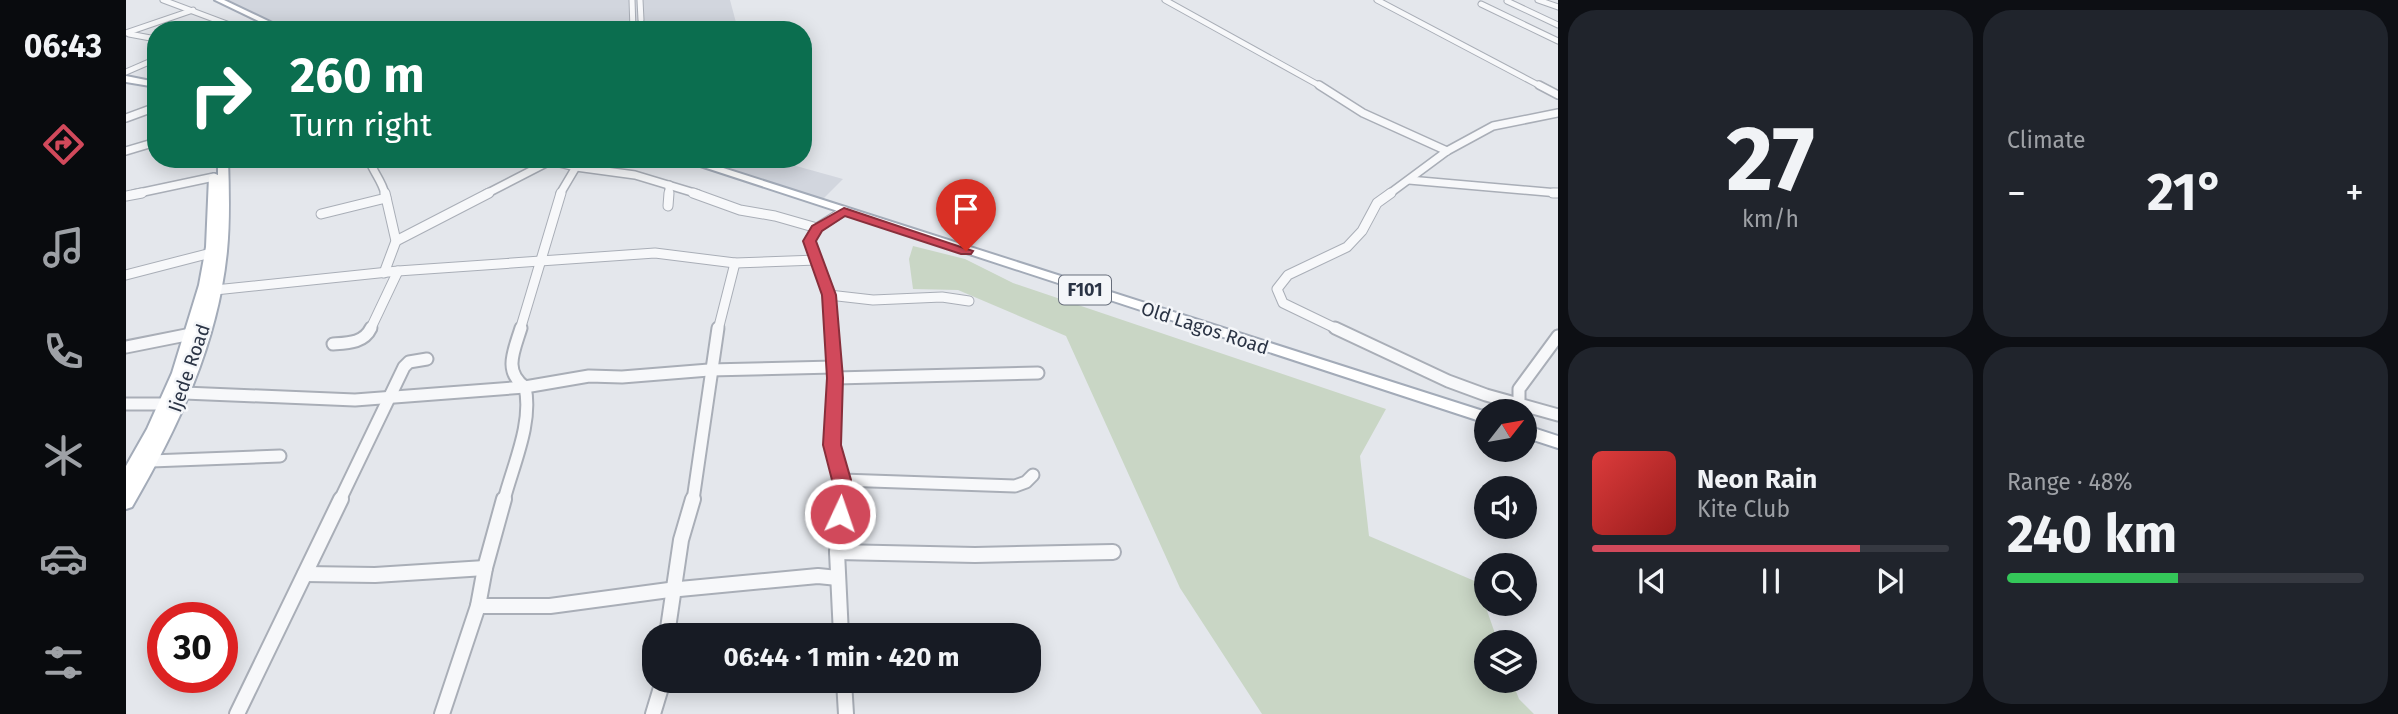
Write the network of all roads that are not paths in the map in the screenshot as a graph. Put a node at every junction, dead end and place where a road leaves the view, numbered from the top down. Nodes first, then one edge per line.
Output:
1 (163, 0) edge
2 (218, 0) edge
3 (632, 0) edge
4 (640, 0) edge
5 (1165, 0) edge
6 (1377, 0) edge
7 (1538, 0) edge
8 (1507, 1) edge
9 (1481, 4) dead end
10 (1558, 7) edge
11 (193, 9) junction
12 (160, 21) edge
13 (217, 21) edge
14 (261, 21) edge
15 (633, 21) edge
16 (640, 21) edge
17 (147, 25) edge
18 (1558, 25) edge
19 (126, 33) edge
20 (147, 37) edge
21 (1558, 41) edge
22 (147, 64) edge
23 (126, 76) edge
24 (147, 81) edge
25 (1558, 95) edge
26 (147, 110) edge
27 (1558, 113) edge
28 (126, 118) edge
29 (147, 145) edge
30 (1447, 151) junction
31 (126, 152) edge
32 (215, 168) edge
33 (222, 168) edge
34 (372, 168) edge
35 (532, 168) edge
36 (575, 168) edge
37 (583, 168) edge
38 (712, 168) edge
39 (214, 177) junction
40 (1409, 180) junction
41 (668, 185) junction
42 (1558, 193) edge
43 (126, 196) edge
44 (386, 198) junction
45 (668, 206) dead end
46 (844, 211) junction
47 (321, 214) dead end
48 (216, 224) junction
49 (817, 228) junction
50 (396, 241) junction
51 (211, 253) junction
52 (817, 260) junction
53 (541, 262) junction
54 (735, 263) junction
55 (398, 271) junction
56 (384, 273) junction
57 (126, 275) edge
58 (215, 290) junction
59 (829, 295) junction
60 (969, 301) dead end
61 (191, 334) junction
62 (1558, 336) edge
63 (333, 344) dead end
64 (126, 347) edge
65 (427, 359) dead end
66 (709, 370) junction
67 (835, 372) junction
68 (1038, 373) dead end
69 (525, 387) junction
70 (184, 393) junction
71 (389, 398) junction
72 (1504, 399) edge
73 (1519, 399) edge
74 (126, 404) edge
75 (167, 404) junction
76 (1537, 409) edge
77 (1474, 414) edge
78 (1558, 415) edge
79 (1537, 435) edge
80 (1558, 442) edge
81 (280, 456) dead end
82 (151, 461) junction
83 (1033, 475) dead end
84 (126, 480) edge
85 (842, 480) junction
86 (126, 502) edge
87 (837, 552) junction
88 (1114, 552) dead end
89 (485, 568) junction
90 (305, 574) junction
91 (838, 578) junction
92 (674, 589) junction
93 (478, 606) junction
94 (669, 623) edge
95 (840, 623) edge
96 (659, 693) edge
97 (845, 693) edge
98 (237, 714) edge
99 (442, 714) edge
100 (653, 714) edge
101 (846, 714) edge

1 - 11 street
2 - 14 main road
3 - 15 street
4 - 16 street
5 - 30 street
6 - 25 street
7 - 10 street
8 - 18 street
9 - 21 street
11 - 12 street
11 - 13 street
17 - 19 street
19 - 20 street
22 - 23 street
23 - 24 main road
26 - 28 street
27 - 30 street
29 - 31 street
30 - 40 street
32 - 39 main road
33 - 48 main road
34 - 44 street
35 - 50 street
36 - 53 street
37 - 41 street
38 - 46 main road, Old Lagos Road / F101
39 - 43 street
39 - 48 main road
40 - 42 street
40 - 72 street
41 - 45 street
41 - 49 street
44 - 47 street
44 - 50 street
46 - 49 street
46 - 77 main road, Old Lagos Road / F101
48 - 51 main road, Ijede Road
48 - 58 main road, Ijede Road
49 - 52 street
50 - 56 street
51 - 57 street
51 - 61 main road, Ijede Road
52 - 54 street
52 - 59 street
53 - 54 street
53 - 55 street
53 - 69 street
54 - 66 street
55 - 56 street
55 - 63 street
56 - 58 street
58 - 70 main road, Ijede Road
59 - 60 street
59 - 67 street
61 - 64 street
61 - 75 main road, Ijede Road
62 - 73 street
65 - 71 street
66 - 67 street
66 - 69 street
66 - 92 street
67 - 68 street
67 - 85 street
69 - 71 street
69 - 89 street
70 - 71 street
70 - 82 main road, Ijede Road
71 - 90 street
74 - 75 street
75 - 84 main road, Ijede Road
76 - 78 street
79 - 80 main road
81 - 82 street
82 - 86 main road, Ijede Road
83 - 85 street
85 - 87 street
87 - 88 street
87 - 91 street
89 - 90 street
89 - 93 street
90 - 98 street
91 - 92 street
91 - 95 street
92 - 93 street
92 - 94 street
93 - 99 street
96 - 100 street
97 - 101 street

